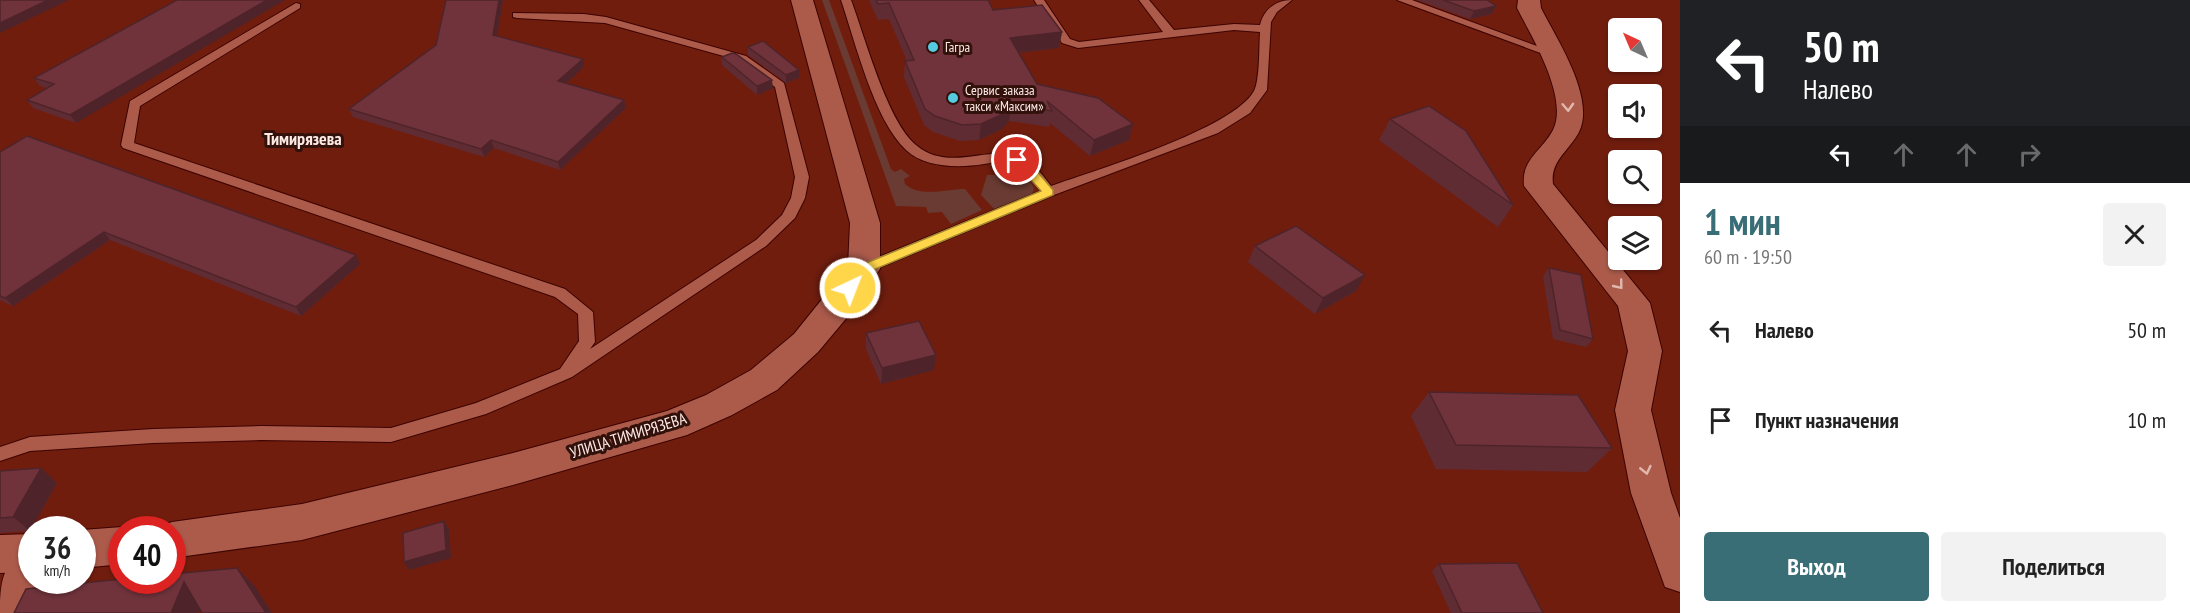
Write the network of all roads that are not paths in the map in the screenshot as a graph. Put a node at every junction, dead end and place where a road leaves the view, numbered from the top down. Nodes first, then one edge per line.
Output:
1 (802, 0) edge
2 (846, 0) edge
3 (1039, 0) edge
4 (1144, 0) edge
5 (1287, 0) edge
6 (1402, 0) edge
7 (1528, 0) edge
8 (296, 6) dead end
9 (517, 15) dead end
10 (1266, 29) junction
11 (1171, 34) junction
12 (1550, 52) junction
13 (1049, 192) junction
14 (864, 269) junction
15 (566, 374) junction
16 (0, 454) edge
17 (186, 538) edge
18 (18, 553) edge
19 (0, 554) edge
20 (1680, 573) edge
21 (18, 586) edge
22 (0, 613) edge

1 - 14 street
2 - 13 lane
3 - 11 lane
4 - 11 lane
5 - 10 lane
6 - 12 lane
7 - 12 street
8 - 15 lane
9 - 15 lane
10 - 11 lane
10 - 13 lane
12 -> 20 street
13 - 14 lane
14 - 17 street, УЛИЦА ТИМИРЯЗЕВА
15 - 16 lane
18 - 19 street
21 - 22 street

